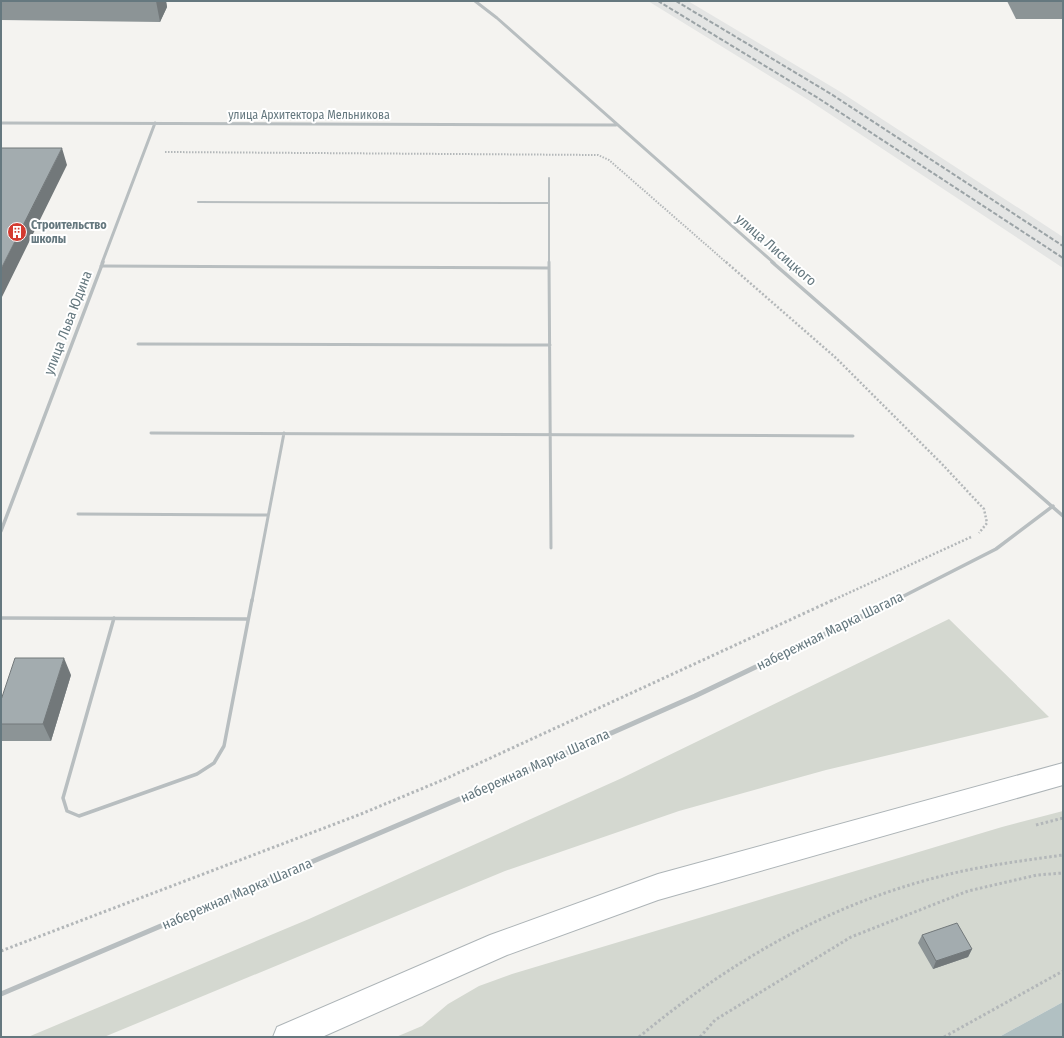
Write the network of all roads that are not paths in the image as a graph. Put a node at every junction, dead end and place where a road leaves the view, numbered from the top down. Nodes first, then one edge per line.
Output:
1 (475, 1) edge
2 (1, 123) edge
3 (155, 123) junction
4 (616, 125) junction
5 (549, 178) dead end
6 (198, 202) dead end
7 (549, 203) junction
8 (101, 266) junction
9 (549, 268) junction
10 (138, 344) dead end
11 (550, 345) junction
12 (151, 433) dead end
13 (284, 433) junction
14 (550, 434) junction
15 (853, 436) dead end
16 (1053, 506) junction
17 (78, 514) dead end
18 (268, 515) junction
19 (1063, 516) edge
20 (1, 531) edge
21 (551, 548) dead end
22 (1, 618) edge
23 (114, 618) junction
24 (248, 619) junction
25 (1063, 774) edge
26 (1, 994) edge
27 (288, 1037) edge

1 - 4 street, улица Лисицкого
2 - 3 street, улица Архитектора Мельникова
3 - 4 street, улица Архитектора Мельникова
3 - 8 street, улица Льва Юдина
4 - 16 street, улица Лисицкого
5 - 7 lane
6 - 7 lane
7 - 9 lane
8 - 9 lane
8 - 20 street, улица Льва Юдина
9 - 11 lane
10 - 11 lane
11 - 14 lane
12 - 13 lane
13 - 14 lane
13 - 18 lane
14 - 15 lane
14 - 21 lane
16 - 19 street, улица Лисицкого
16 - 26 street, набережная Марка Шагала
17 - 18 lane
18 - 24 lane
22 - 23 lane
23 - 24 lane
23 - 24 lane
25 - 27 main road

